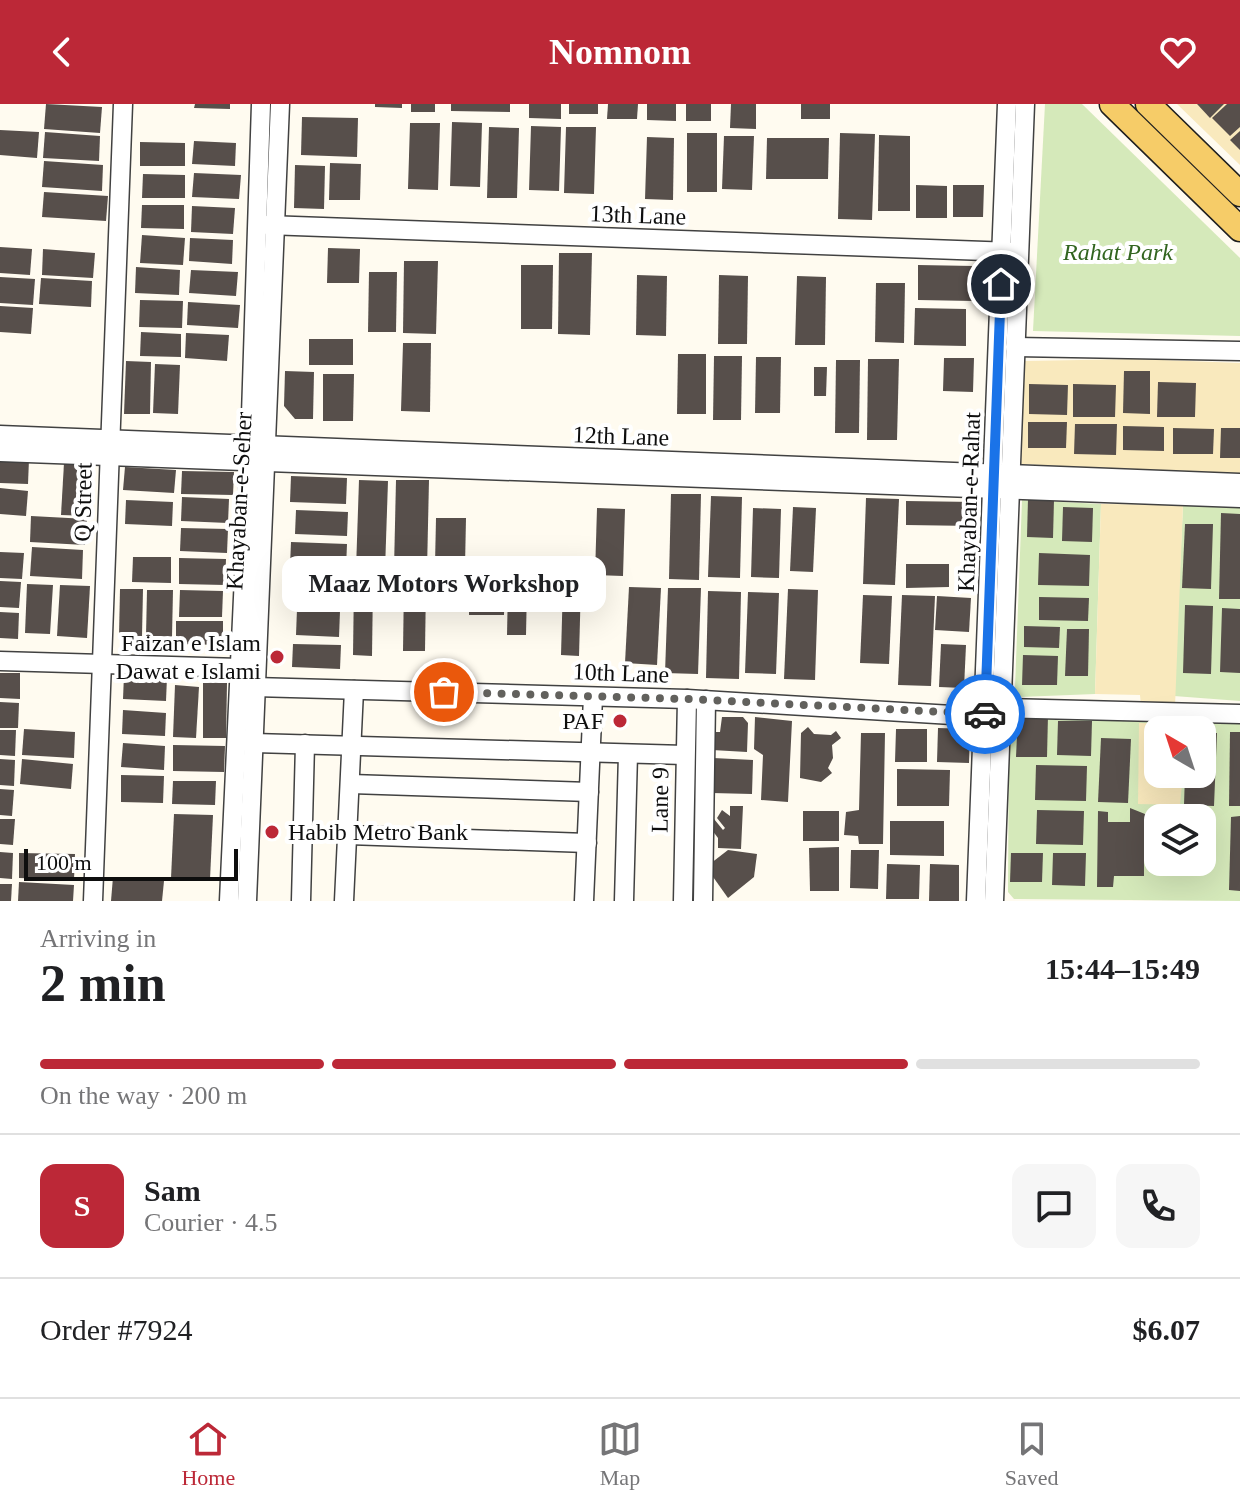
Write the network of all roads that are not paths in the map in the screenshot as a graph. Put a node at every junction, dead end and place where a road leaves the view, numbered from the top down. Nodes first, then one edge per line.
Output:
1 (123, 104) edge
2 (261, 104) edge
3 (280, 104) edge
4 (1007, 104) edge
5 (1025, 104) edge
6 (1112, 104) edge
7 (1148, 104) edge
8 (1240, 194) edge
9 (256, 225) junction
10 (278, 226) junction
11 (1240, 229) edge
12 (1010, 252) junction
13 (1015, 347) junction
14 (1240, 351) edge
15 (0, 435) edge
16 (108, 447) junction
17 (0, 452) edge
18 (257, 454) junction
19 (1003, 482) junction
20 (1240, 483) edge
21 (1240, 498) edge
22 (0, 661) edge
23 (104, 664) junction
24 (240, 668) junction
25 (254, 687) junction
26 (354, 690) junction
27 (593, 697) junction
28 (687, 699) junction
29 (706, 700) junction
30 (993, 712) junction
31 (1240, 714) edge
32 (253, 743) junction
33 (305, 744) junction
34 (353, 746) junction
35 (591, 754) junction
36 (628, 754) junction
37 (685, 755) junction
38 (351, 784) junction
39 (589, 792) junction
40 (348, 835) junction
41 (587, 843) junction
42 (93, 901) edge
43 (229, 901) edge
44 (247, 901) edge
45 (301, 901) edge
46 (344, 901) edge
47 (584, 901) edge
48 (624, 901) edge
49 (683, 901) edge
50 (703, 901) edge
51 (976, 901) edge
52 (994, 901) edge

1 - 16 street, Q Street
2 - 9 street, Khayaban-e-Seher
3 - 10 street, Khayaban-e-Seher
4 - 12 street, Khayaban-e-Rahat
5 - 12 street
6 - 11 main road
7 - 8 main road
9 - 10 street, 13th Lane
9 - 18 street, Khayaban-e-Seher
10 - 12 street, 13th Lane
10 - 18 street, Khayaban-e-Seher
12 - 13 street
12 - 19 street, Khayaban-e-Rahat
13 - 14 street
13 - 19 street
15 - 16 street, 12th Lane
16 - 17 street, 12th Lane
16 - 18 street, 12th Lane
16 - 23 street, Q Street
18 - 19 street, 12th Lane
18 - 24 street, Khayaban-e-Seher
18 - 25 street, Khayaban-e-Seher
19 - 20 street, 12th Lane
19 - 21 street, 12th Lane
19 - 30 street
22 - 23 street
23 - 24 street
23 - 42 street, Q Street
24 - 43 street, Khayaban-e-Seher
25 - 26 street, 10th Lane
25 - 32 street, Khayaban-e-Seher
26 - 27 street, 10th Lane
26 - 34 street
27 - 28 street, 10th Lane
27 - 35 street
28 - 29 street, 10th Lane
28 - 37 street, Lane 9
29 - 30 street, 10th Lane
29 - 50 street
30 - 31 street, 10th Lane
30 - 51 street
30 - 52 street
32 - 33 street
32 - 44 street, Khayaban-e-Seher
33 - 34 street
33 - 45 street
34 - 35 street
34 - 38 street
35 - 36 street
35 - 39 street
36 - 37 street
36 - 48 street
37 - 49 street, Lane 9
38 - 39 street
38 - 40 street
39 - 41 street
40 - 41 street
40 - 46 street
41 - 47 street

